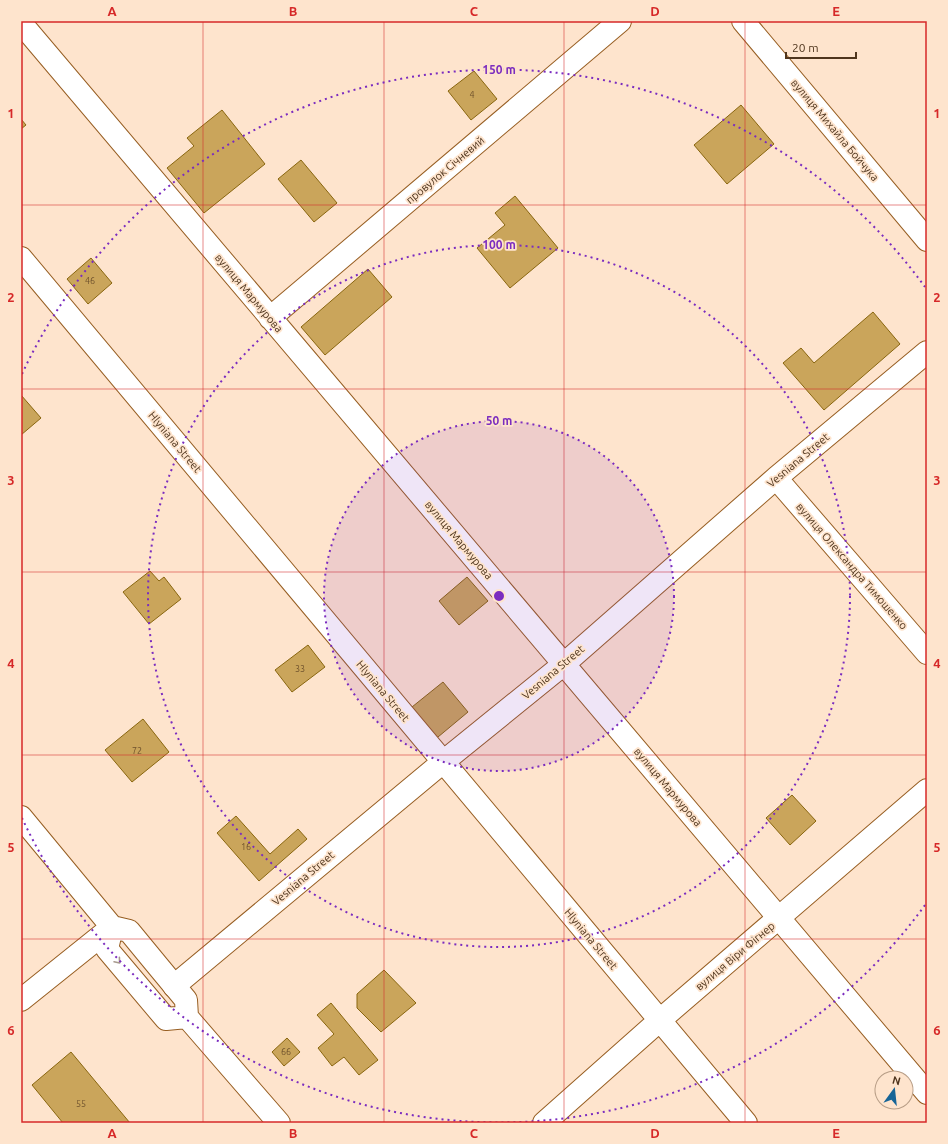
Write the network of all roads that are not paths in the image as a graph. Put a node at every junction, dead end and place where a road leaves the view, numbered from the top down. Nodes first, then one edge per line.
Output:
1 (620, 21) edge
2 (743, 21) edge
3 (21, 23) edge
4 (927, 240) edge
5 (21, 258) edge
6 (270, 318) junction
7 (927, 352) edge
8 (776, 478) junction
9 (927, 653) edge
10 (564, 664) junction
11 (443, 762) junction
12 (927, 790) edge
13 (21, 817) edge
14 (780, 919) junction
15 (112, 927) junction
16 (174, 986) junction
17 (21, 1000) edge
18 (187, 1017) junction
19 (660, 1020) junction
20 (927, 1093) edge
21 (279, 1123) edge
22 (544, 1123) edge
23 (746, 1123) edge

1 - 6 street, провулок Січневий
2 - 4 street, вулиця Михайла Бойчука
3 - 6 street, вулиця Мармурова
5 - 11 street, Hlyniana Street
6 - 10 street, вулиця Мармурова
7 - 8 street, Vesniana Street
8 - 9 street, вулиця Олександра Тимошенко
8 - 10 street, Vesniana Street
10 - 11 street, Vesniana Street
10 - 14 street, вулиця Мармурова
11 - 16 street, Vesniana Street
11 - 19 street, Hlyniana Street
12 - 14 street, вулиця Віри Фігнер
13 - 15 street
14 - 19 street, вулиця Віри Фігнер
14 - 20 street, вулиця Мармурова
15 - 16 street
15 - 17 street
15 -> 18 street
16 - 18 street
18 - 21 street
19 - 22 street, вулиця Віри Фігнер
19 - 23 street, Hlyniana Street

